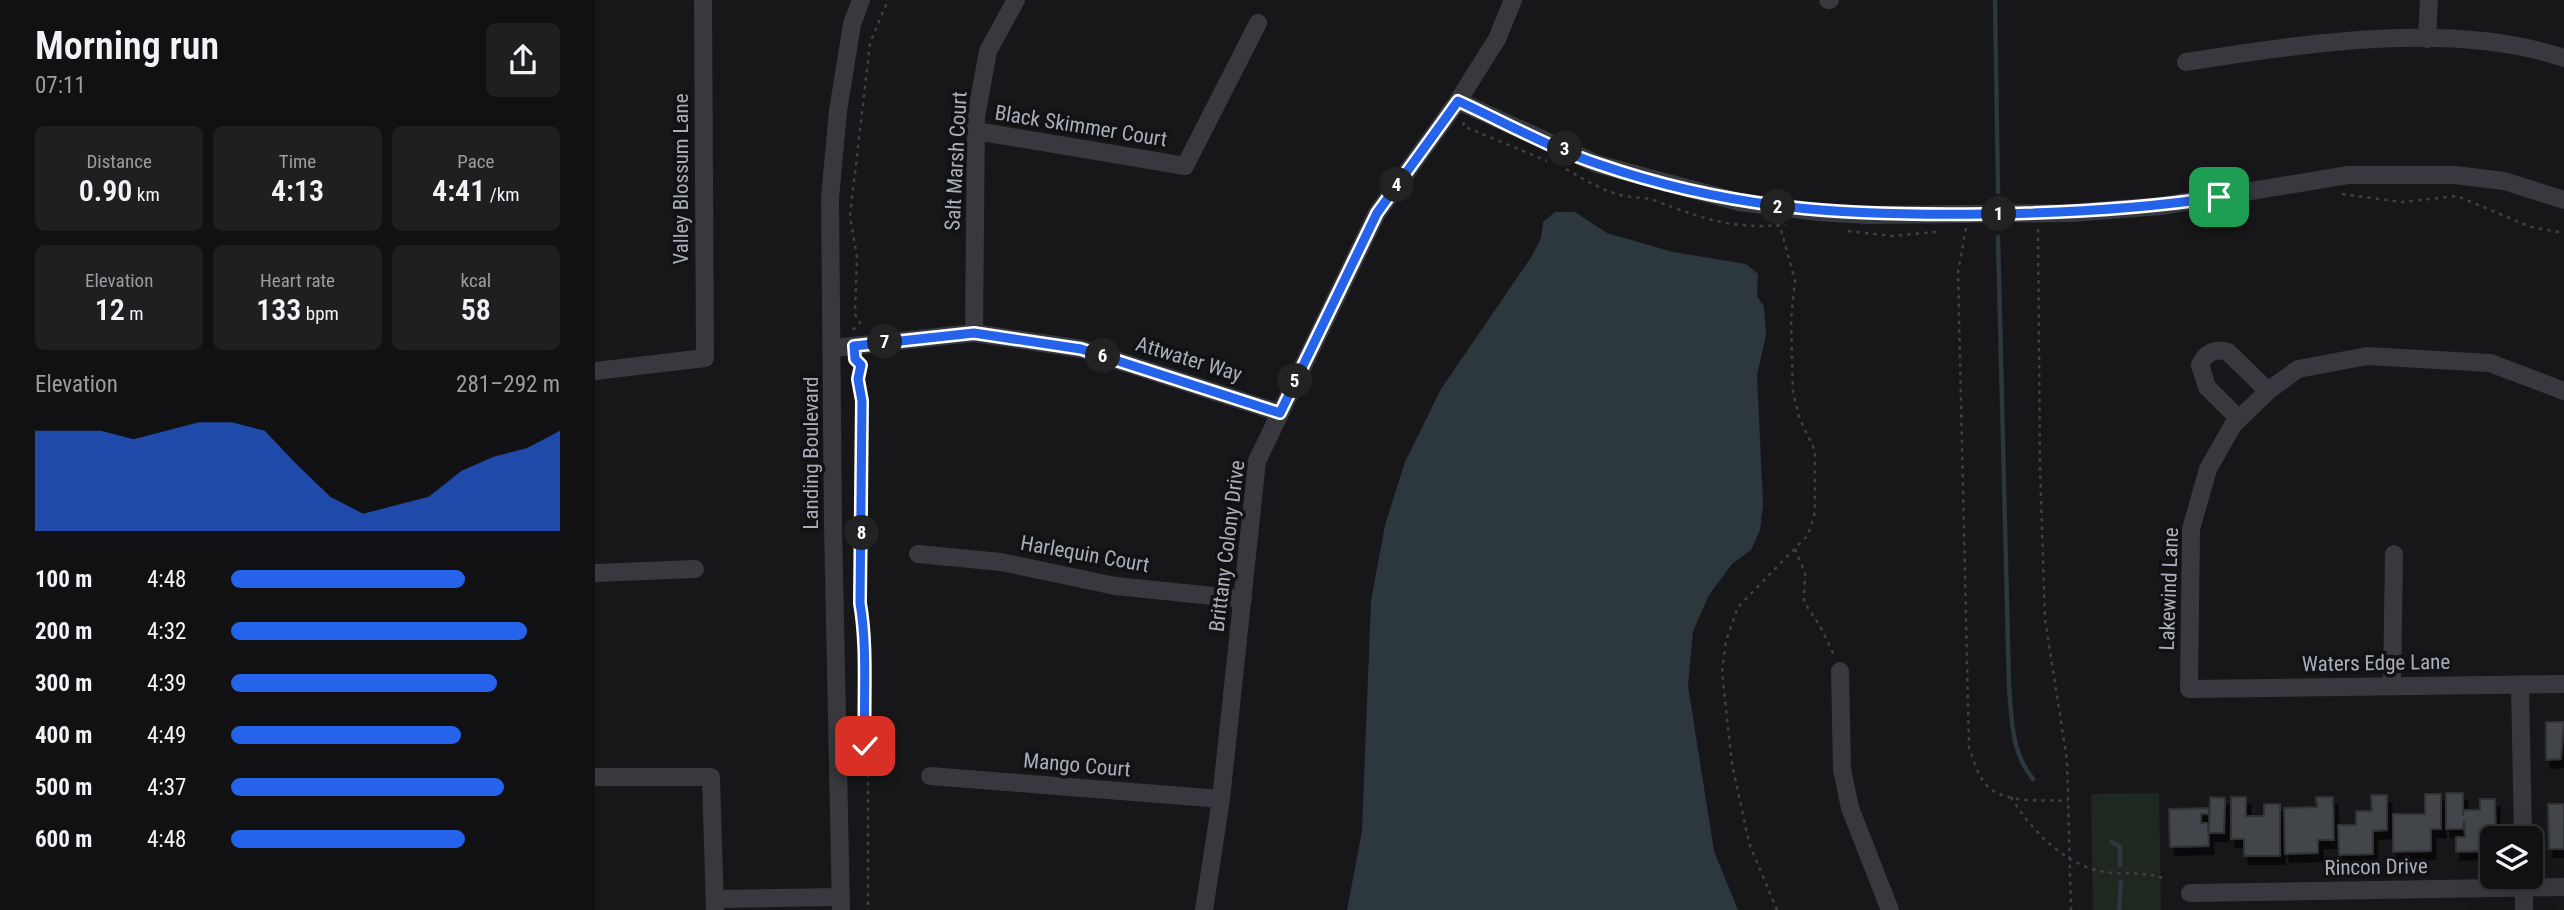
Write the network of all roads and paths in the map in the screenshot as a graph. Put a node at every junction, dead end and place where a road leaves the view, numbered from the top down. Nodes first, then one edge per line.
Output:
1 (703, 0) edge
2 (861, 0) edge
3 (888, 0) edge
4 (1016, 0) edge
5 (1513, 0) edge
6 (2429, 0) edge
7 (1258, 23) dead end
8 (2427, 39) junction
9 (2564, 58) edge
10 (2186, 62) dead end
11 (1465, 104) junction
12 (976, 131) junction
13 (1549, 161) dead end
14 (1560, 166) dead end
15 (2340, 193) dead end
16 (2564, 200) edge
17 (1775, 207) junction
18 (1780, 225) junction
19 (1790, 225) dead end
20 (2048, 226) dead end
21 (1977, 227) dead end
22 (1966, 228) junction
23 (1954, 230) dead end
24 (1841, 231) dead end
25 (1941, 231) dead end
26 (2564, 233) edge
27 (974, 333) junction
28 (854, 346) junction
29 (834, 348) junction
30 (595, 370) edge
31 (2268, 391) junction
32 (2564, 391) edge
33 (1280, 413) junction
34 (2239, 419) junction
35 (1795, 549) junction
36 (918, 554) dead end
37 (2394, 554) dead end
38 (695, 569) dead end
39 (595, 573) edge
40 (1243, 598) junction
41 (1840, 671) joint
42 (2564, 684) edge
43 (2392, 685) junction
44 (2520, 685) junction
45 (2189, 689) joint
46 (930, 776) dead end
47 (595, 777) edge
48 (2010, 797) junction
49 (1221, 799) junction
50 (2068, 801) junction
51 (2523, 826) edge
52 (2070, 859) junction
53 (2162, 878) dead end
54 (2480, 883) edge
55 (2543, 884) edge
56 (2564, 887) edge
57 (2524, 889) edge
58 (2190, 893) dead end
59 (841, 903) edge
60 (715, 904) edge
61 (868, 910) edge
62 (1204, 910) edge
63 (1777, 910) edge
64 (1890, 910) edge
65 (2071, 910) edge
66 (2524, 910) edge

1 - 30 street, Valley Blossum Lane
2 - 29 street, Landing Boulevard
3 - 28 path
4 - 12 street, Salt Marsh Court
5 - 11 street, Brittany Colony Drive
6 - 8 street
7 - 12 street, Black Skimmer Court
8 - 9 street
8 - 10 street
11 - 13 path
11 - 17 street
11 - 33 street, Brittany Colony Drive
12 - 27 street, Salt Marsh Court
14 - 18 path
15 - 26 path
16 - 17 street
17 - 18 path
18 - 19 path
18 - 35 path
20 - 50 path
21 - 22 path
22 - 23 path
22 - 48 path
24 - 25 path
27 - 28 street, Attwater Way
27 - 33 street, Attwater Way
28 - 29 street, Attwater Way
28 - 61 path
29 - 59 street, Landing Boulevard
31 - 32 street, Lakewind Lane
31 - 34 street, Lakewind Lane
31 - 34 street
33 - 40 street, Brittany Colony Drive
34 - 45 street, Lakewind Lane
35 - 41 path
35 - 63 path
36 - 40 street, Harlequin Court
37 - 43 street
38 - 39 street
40 - 49 street, Brittany Colony Drive
41 - 64 street
42 - 44 street, Waters Edge Lane
43 - 44 street, Waters Edge Lane
43 - 45 street, Waters Edge Lane
44 - 51 street
46 - 49 street, Mango Court
47 - 60 street
48 - 50 path
48 - 52 path
49 - 62 street, Brittany Colony Drive
50 - 52 path
52 - 53 path
52 - 65 path
54 - 58 street, Rincon Drive
55 - 56 street, Rincon Drive
57 - 66 street
59 - 60 street

